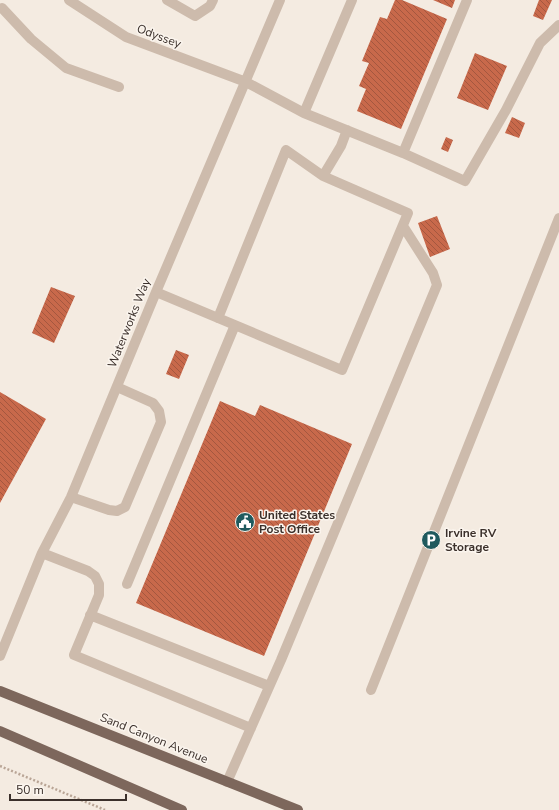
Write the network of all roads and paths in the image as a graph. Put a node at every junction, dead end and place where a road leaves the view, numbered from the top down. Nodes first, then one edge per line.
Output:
1 (70, 0) edge
2 (167, 0) edge
3 (212, 0) edge
4 (280, 0) edge
5 (352, 0) edge
6 (466, 0) edge
7 (2, 8) dead end
8 (559, 25) edge
9 (246, 82) junction
10 (119, 87) dead end
11 (304, 113) junction
12 (347, 130) junction
13 (403, 153) junction
14 (323, 176) junction
15 (559, 218) edge
16 (403, 226) junction
17 (156, 292) junction
18 (218, 318) junction
19 (235, 325) junction
20 (117, 387) junction
21 (71, 497) junction
22 (42, 554) junction
23 (127, 584) dead end
24 (90, 615) junction
25 (0, 656) edge
26 (269, 686) junction
27 (372, 690) dead end
28 (0, 691) edge
29 (251, 728) junction
30 (0, 732) edge
31 (0, 766) edge
32 (227, 782) junction
33 (105, 810) edge
34 (182, 810) edge
35 (298, 810) edge

1 - 9 street, Odyssey
2 - 3 street
4 - 9 street, Waterworks Way
5 - 11 street
6 - 13 street
7 - 10 street
8 - 13 street, Odyssey
9 - 11 street, Odyssey
9 - 17 street, Waterworks Way
11 - 12 street, Odyssey
12 - 13 street, Odyssey
12 - 14 street
14 - 16 street
14 - 18 street
15 - 27 street
16 - 19 street
16 - 26 street
17 - 18 street
17 - 20 street, Waterworks Way
18 - 19 street
19 - 23 street
20 - 21 street, Waterworks Way
20 - 21 street
21 - 22 street, Waterworks Way
22 - 24 street
22 - 25 street, Waterworks Way
24 - 26 street
24 - 29 street
26 - 29 street
28 - 32 main road, Sand Canyon Avenue
29 - 32 street
30 - 34 main road
31 - 33 path
32 - 35 main road, Sand Canyon Avenue

